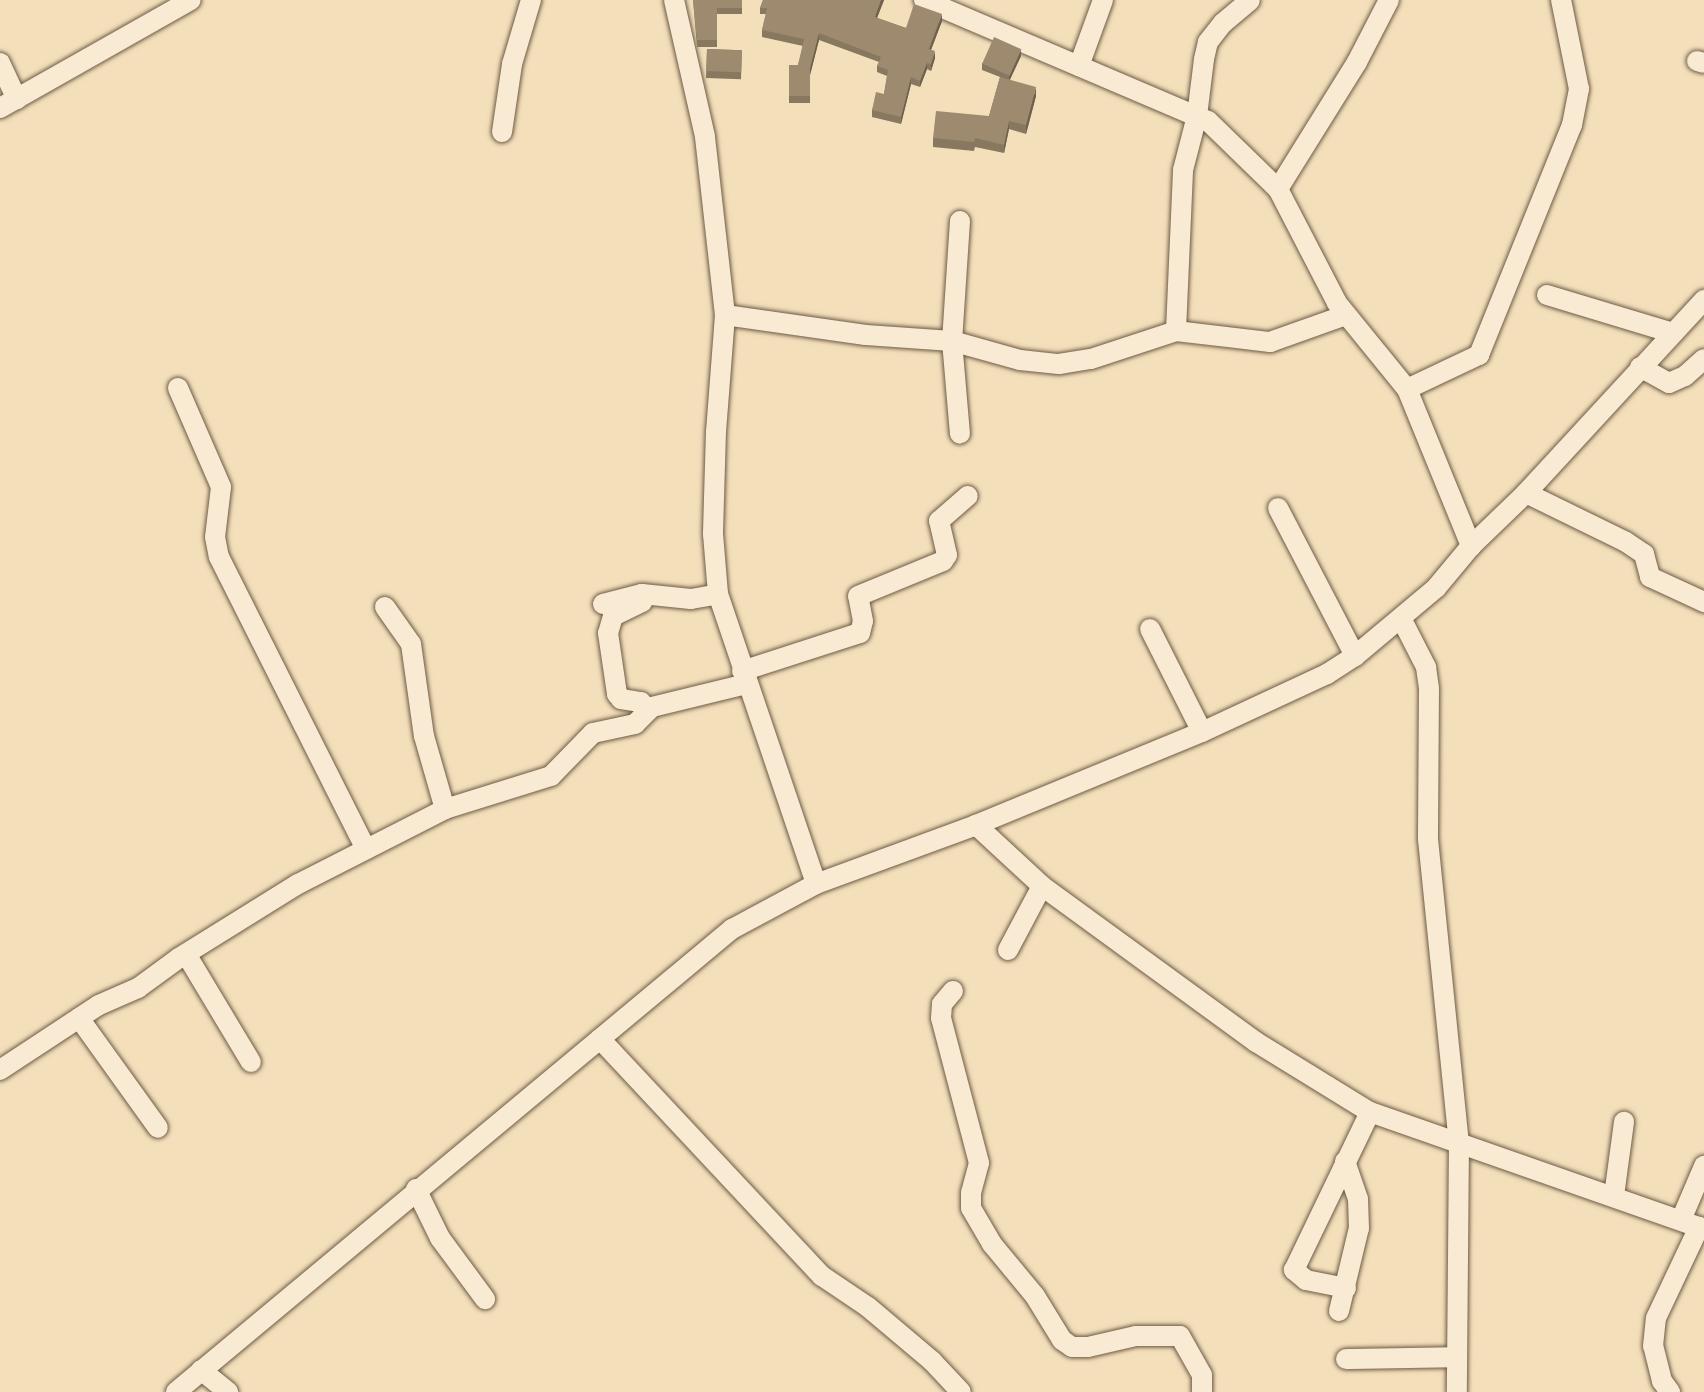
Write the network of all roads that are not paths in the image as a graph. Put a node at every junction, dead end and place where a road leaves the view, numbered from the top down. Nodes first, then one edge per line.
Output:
1 (191, 0) edge
2 (531, 0) edge
3 (674, 0) edge
4 (924, 0) edge
5 (1103, 0) edge
6 (1250, 0) edge
7 (1389, 0) edge
8 (1561, 0) edge
9 (0, 63) edge
10 (1079, 66) junction
11 (8, 103) edge
12 (1197, 116) junction
13 (502, 132) dead end
14 (1278, 189) junction
15 (960, 221) dead end
16 (1547, 295) dead end
17 (1704, 300) edge
18 (725, 315) junction
19 (1346, 315) junction
20 (1176, 332) junction
21 (1673, 333) junction
22 (952, 341) junction
23 (1704, 359) edge
24 (1640, 367) junction
25 (178, 388) dead end
26 (1407, 389) junction
27 (960, 434) dead end
28 (1526, 493) junction
29 (968, 496) dead end
30 (1278, 508) dead end
31 (1471, 546) junction
32 (642, 594) junction
33 (718, 594) junction
34 (1704, 602) edge
35 (603, 604) dead end
36 (385, 607) dead end
37 (1402, 620) junction
38 (1150, 629) dead end
39 (1355, 656) junction
40 (744, 678) junction
41 (648, 710) junction
42 (1202, 732) junction
43 (445, 808) junction
44 (976, 825) junction
45 (366, 849) junction
46 (816, 884) junction
47 (1042, 886) junction
48 (1008, 950) dead end
49 (186, 954) junction
50 (953, 991) dead end
51 (79, 1018) junction
52 (600, 1039) junction
53 (251, 1062) dead end
54 (0, 1070) edge
55 (1370, 1112) junction
56 (1624, 1122) dead end
57 (158, 1128) dead end
58 (1459, 1142) junction
59 (1345, 1161) junction
60 (1704, 1166) edge
61 (416, 1189) junction
62 (1614, 1196) junction
63 (1695, 1225) edge
64 (1346, 1288) junction
65 (485, 1299) dead end
66 (1339, 1311) dead end
67 (1457, 1357) junction
68 (1346, 1359) dead end
69 (201, 1370) junction
70 (176, 1392) edge
71 (228, 1392) edge
72 (961, 1392) edge
73 (1202, 1392) edge
74 (1457, 1392) edge
75 (1670, 1392) edge

1 - 11 street
2 - 13 street
3 - 18 street
4 - 10 street
5 - 10 street
6 - 12 street
7 - 14 street
8 - 26 street
9 - 11 street
10 - 12 street
12 - 14 street
12 - 20 street
14 - 19 street
15 - 22 street
16 - 21 street
17 - 21 street
18 - 22 street
18 - 33 street
19 - 20 street
19 - 26 street
20 - 22 street
21 - 24 street
22 - 27 street
23 - 24 street
24 - 28 street
25 - 45 street
26 - 31 street
28 - 31 street
28 - 34 street
29 - 40 street
30 - 39 street
31 - 37 street
32 - 33 street
32 - 35 street
32 - 41 street
33 - 40 street
36 - 43 street
37 - 39 street
37 - 58 street
38 - 42 street
39 - 42 street
40 - 41 street
40 - 46 street
41 - 43 street
42 - 44 street
43 - 45 street
44 - 46 street
44 - 47 street
45 - 49 street
46 - 52 street
47 - 48 street
47 - 55 street
49 - 51 street
49 - 53 street
50 - 73 street
51 - 54 street
51 - 57 street
52 - 61 street
52 - 72 street
55 - 58 street
55 - 59 street
56 - 62 street
58 - 62 street
58 - 67 street
59 - 64 street
59 - 64 street
60 - 63 street
61 - 65 street
61 - 69 street
62 - 63 street
63 - 75 street
64 - 66 street
67 - 68 street
67 - 74 street
69 - 70 street
69 - 71 street

